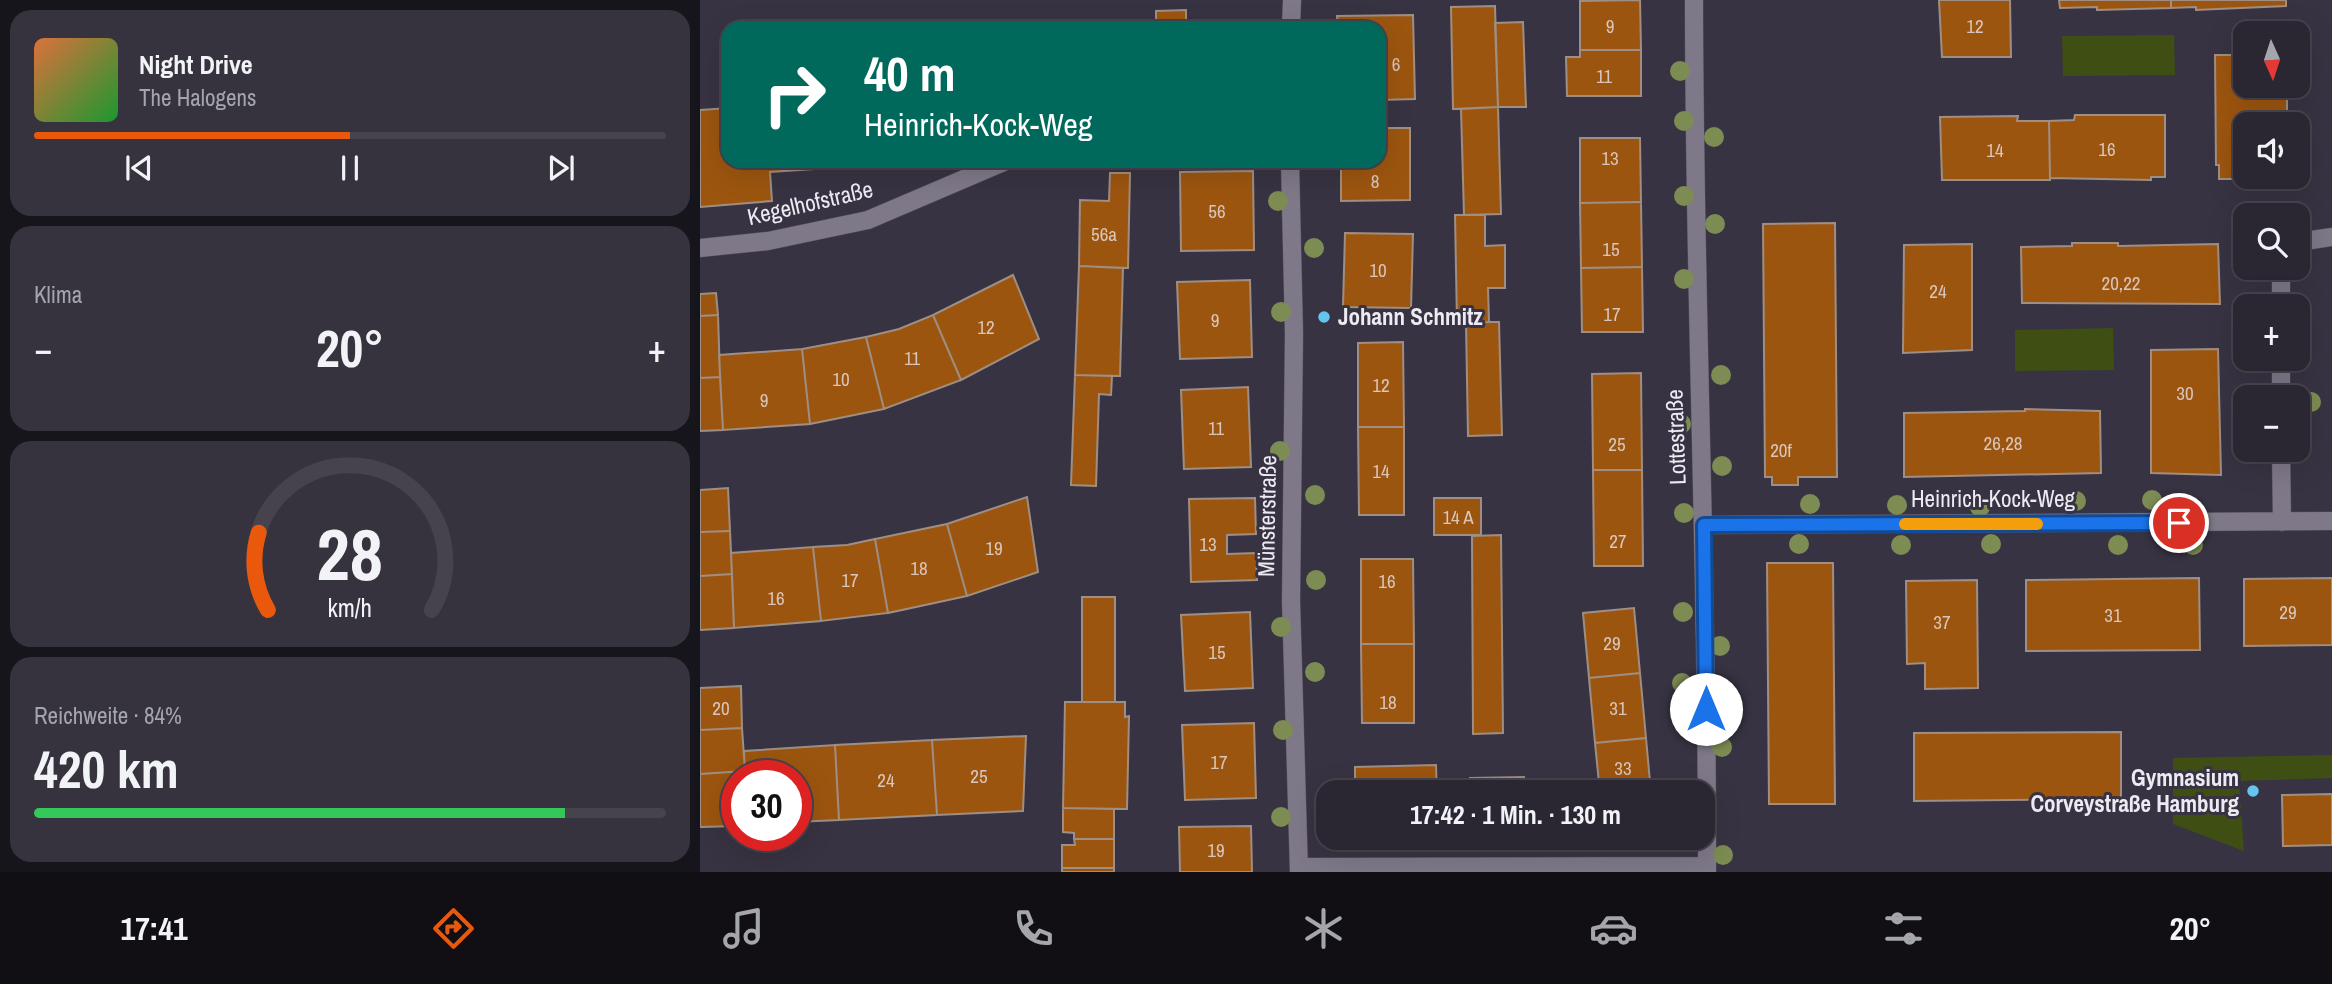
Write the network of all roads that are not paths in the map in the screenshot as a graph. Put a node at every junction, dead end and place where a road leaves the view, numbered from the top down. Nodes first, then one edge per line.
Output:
1 (1292, 0) edge
2 (1694, 0) edge
3 (1291, 21) edge
4 (990, 168) edge
5 (1290, 168) edge
6 (2332, 237) edge
7 (2310, 240) edge
8 (700, 248) edge
9 (2281, 462) edge
10 (2332, 521) edge
11 (2282, 522) junction
12 (1704, 525) junction
13 (1299, 869) edge
14 (1707, 869) edge

1 - 3 street
2 - 12 street, Lottestraße
4 - 8 street, Kegelhofstraße
5 - 13 street, Münsterstraße
6 - 7 street
9 - 11 street
10 - 11 street, Heinrich-Kock-Weg
11 - 12 street, Heinrich-Kock-Weg
12 - 14 street, Lottestraße
13 - 14 street

